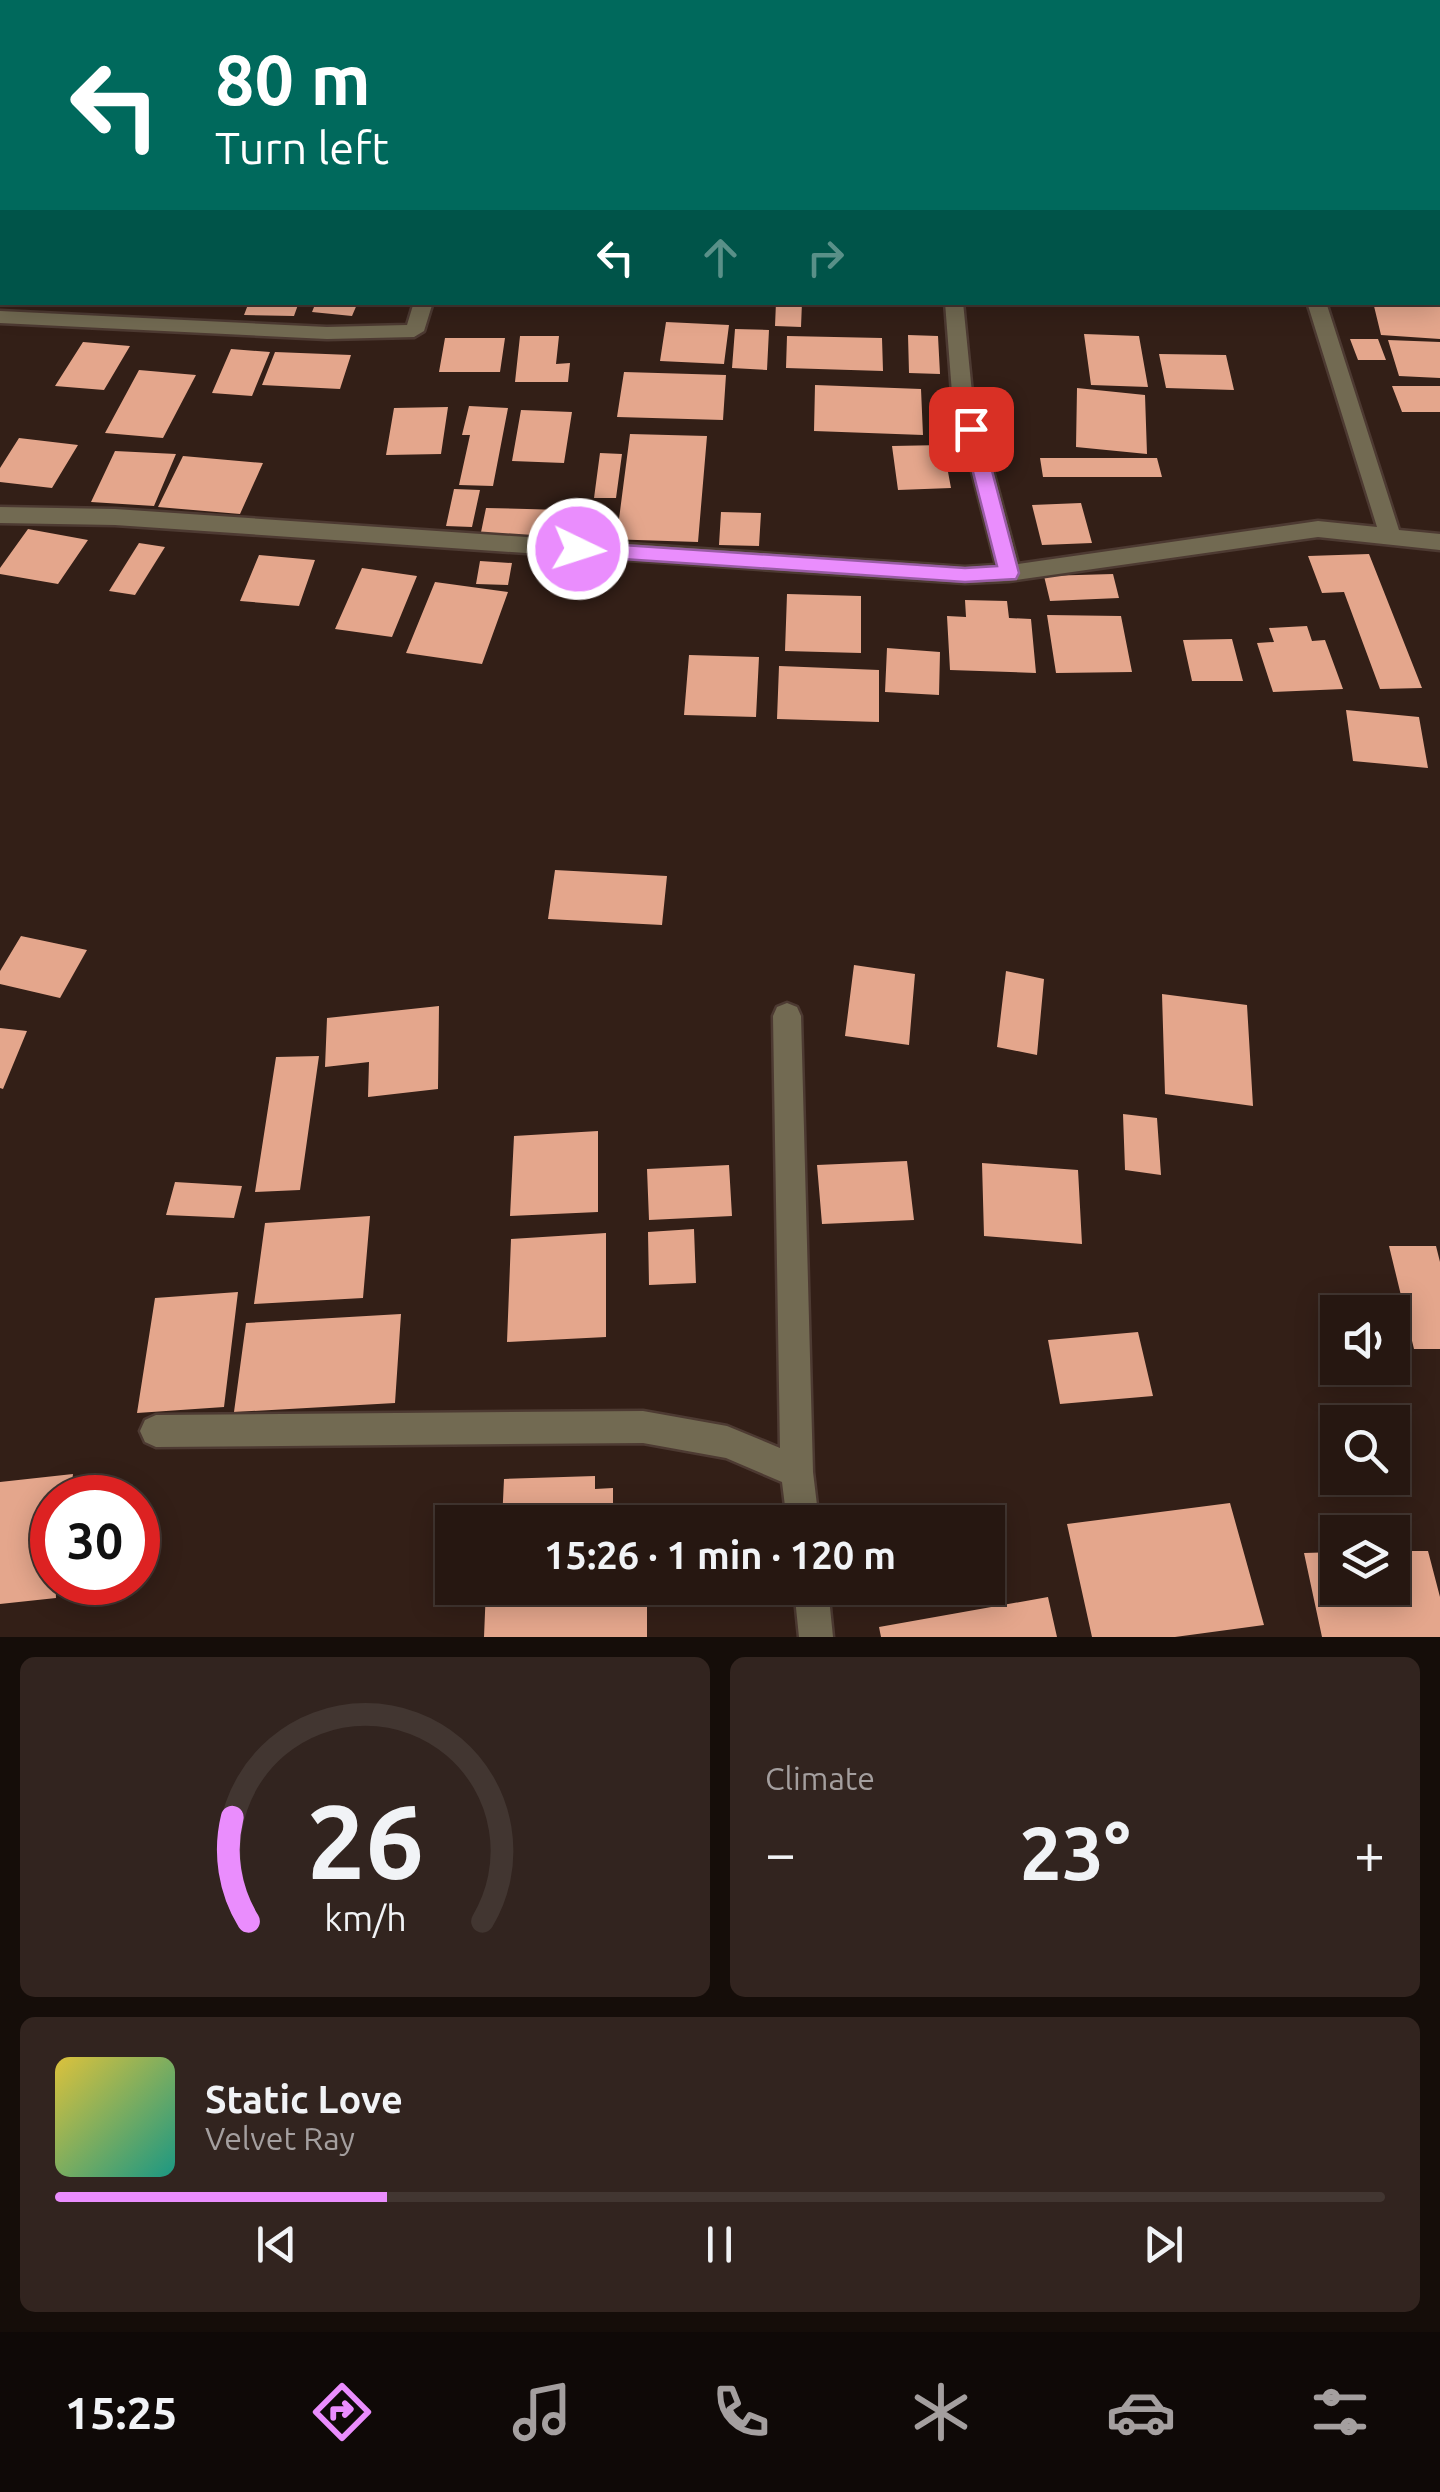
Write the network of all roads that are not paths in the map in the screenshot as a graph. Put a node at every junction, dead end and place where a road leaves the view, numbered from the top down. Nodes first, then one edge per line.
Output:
1 (423, 305) edge
2 (954, 305) edge
3 (1317, 305) edge
4 (0, 317) edge
5 (0, 515) edge
6 (1391, 538) junction
7 (1440, 542) edge
8 (1009, 573) junction
9 (787, 1016) dead end
10 (156, 1431) dead end
11 (798, 1472) junction
12 (801, 1505) edge
13 (812, 1605) edge
14 (816, 1637) edge

1 - 4 street
2 - 8 street
3 - 6 street
5 - 8 street
6 - 7 street
6 - 8 street
9 - 11 street
10 - 11 street
11 - 12 street
13 - 14 street

